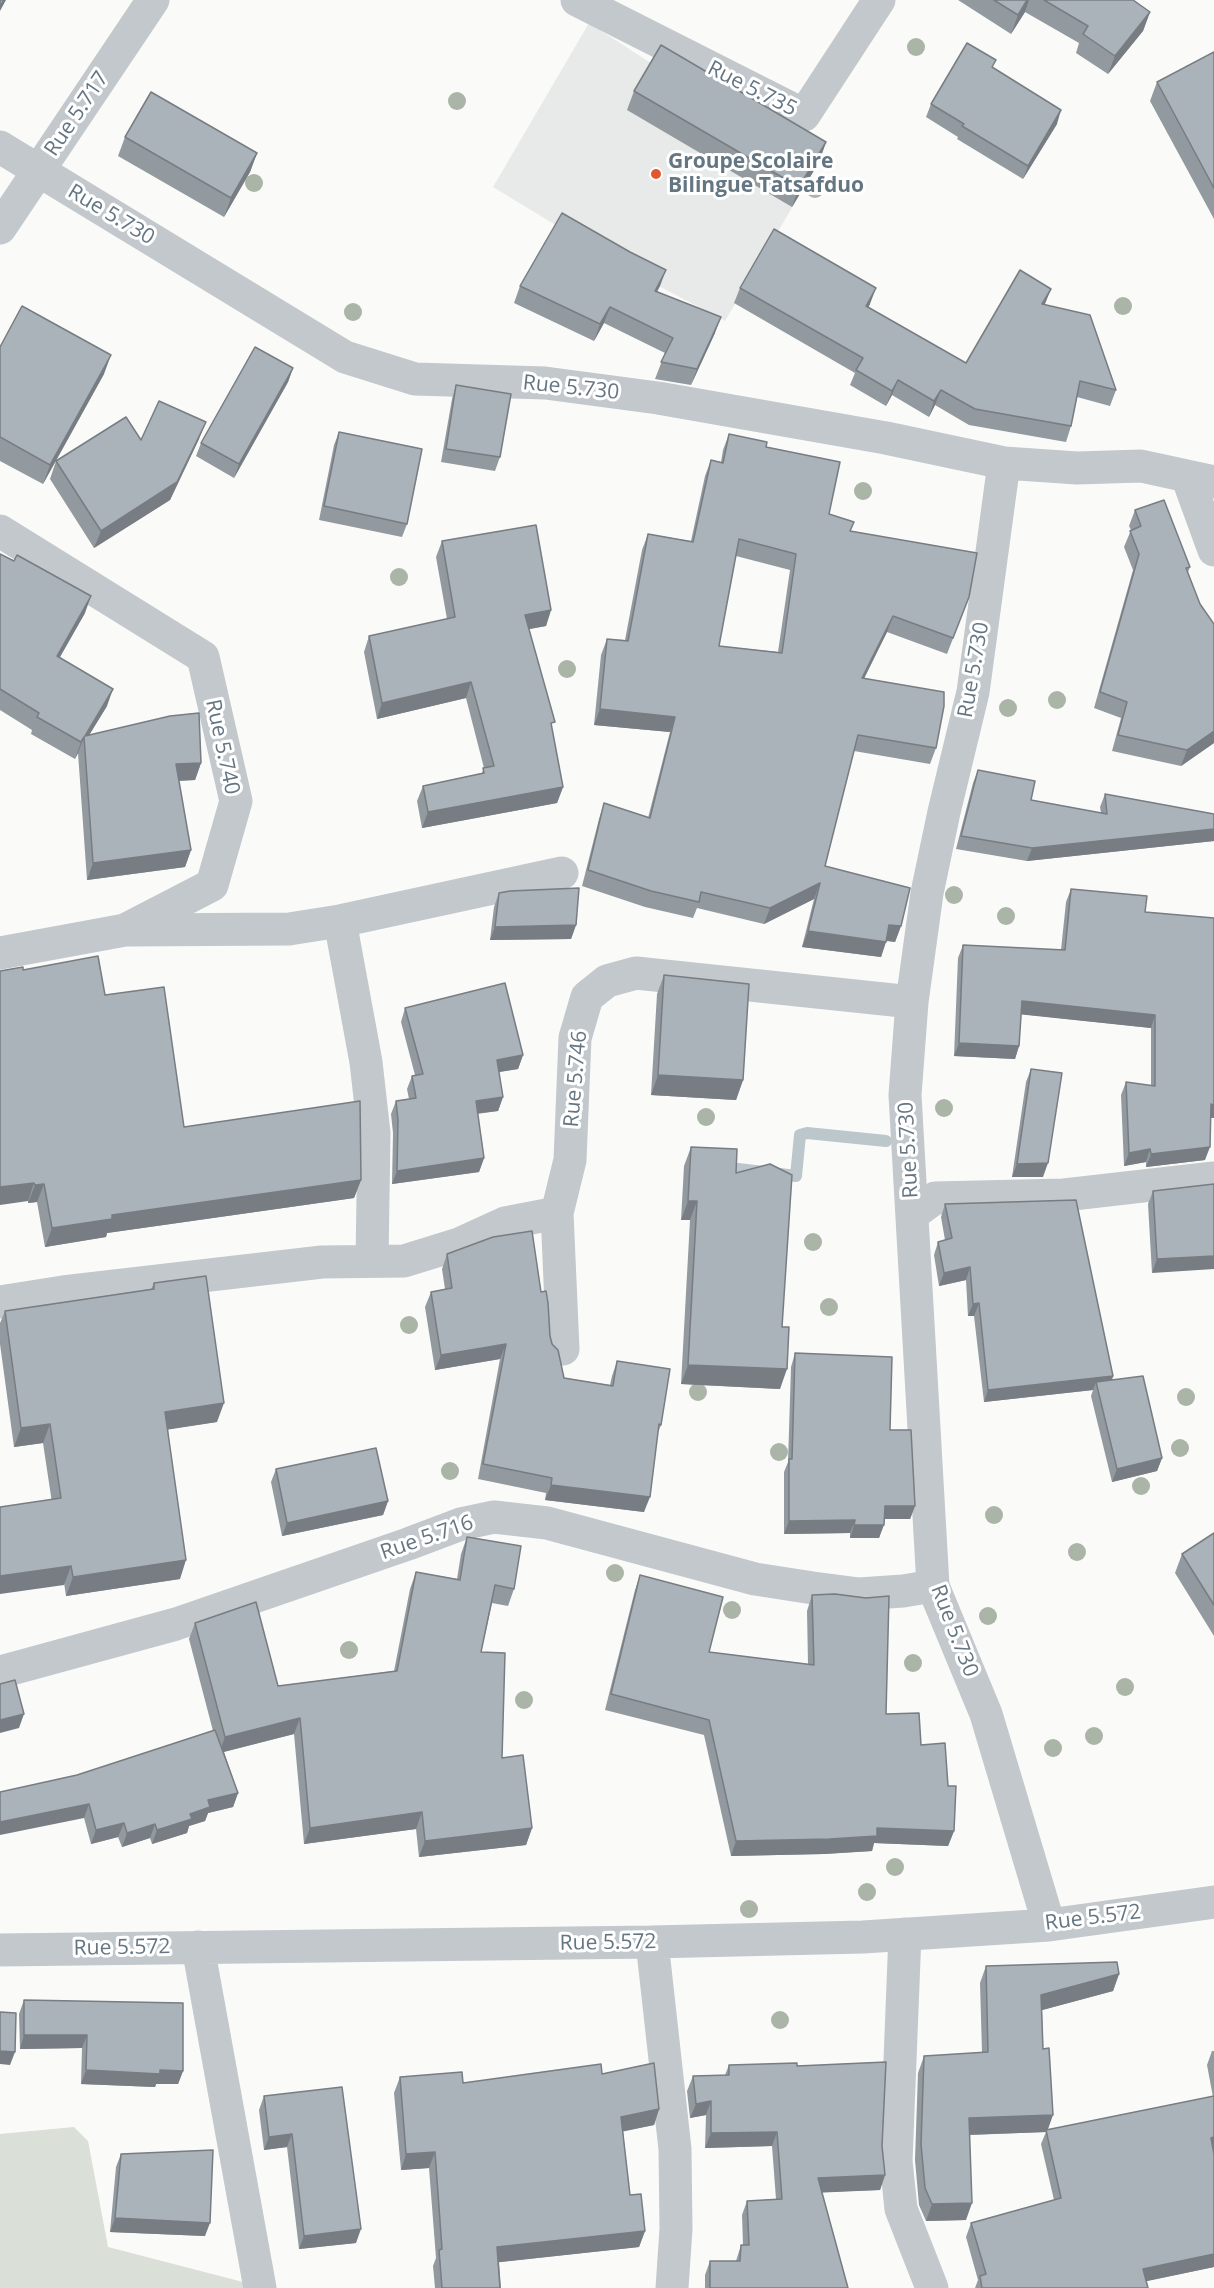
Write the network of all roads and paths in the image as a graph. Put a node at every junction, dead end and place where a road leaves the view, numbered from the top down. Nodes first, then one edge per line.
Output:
1 (153, 0) edge
2 (577, 0) edge
3 (879, 0) edge
4 (0, 147) edge
5 (39, 171) junction
6 (0, 228) edge
7 (1004, 464) junction
8 (1200, 479) edge
9 (0, 531) edge
10 (1214, 550) edge
11 (562, 873) dead end
12 (340, 921) junction
13 (124, 930) junction
14 (0, 953) edge
15 (912, 1002) junction
16 (1214, 1178) edge
17 (557, 1213) junction
18 (913, 1214) junction
19 (372, 1261) junction
20 (0, 1302) edge
21 (563, 1349) dead end
22 (933, 1586) junction
23 (0, 1672) edge
24 (1214, 1902) edge
25 (1049, 1925) junction
26 (905, 1934) junction
27 (652, 1942) junction
28 (198, 1947) junction
29 (0, 1950) edge
30 (260, 2288) edge
31 (672, 2288) edge
32 (932, 2288) edge

1 - 5 street, Rue 5.717
2 - 3 street, Rue 5.735
4 - 5 street, Rue 5.730
5 - 6 street, Rue 5.717
5 - 7 street, Rue 5.730
7 - 8 street
7 - 15 street, Rue 5.730
8 - 10 street
9 - 13 street, Rue 5.740
11 - 12 street
12 - 13 street
12 - 19 street
13 - 14 street, Rue 5.740
15 - 17 street, Rue 5.746
15 - 18 street, Rue 5.730
16 - 18 street
17 - 19 street
17 - 21 street, Rue 5.746
18 - 22 street, Rue 5.730
19 - 20 street
22 - 23 street, Rue 5.716
22 - 25 street, Rue 5.730
24 - 25 street, Rue 5.572
25 - 26 street, Rue 5.572
26 - 27 street, Rue 5.572
26 - 32 street
27 - 28 street, Rue 5.572
27 - 31 street
28 - 29 street, Rue 5.572
28 - 30 street

